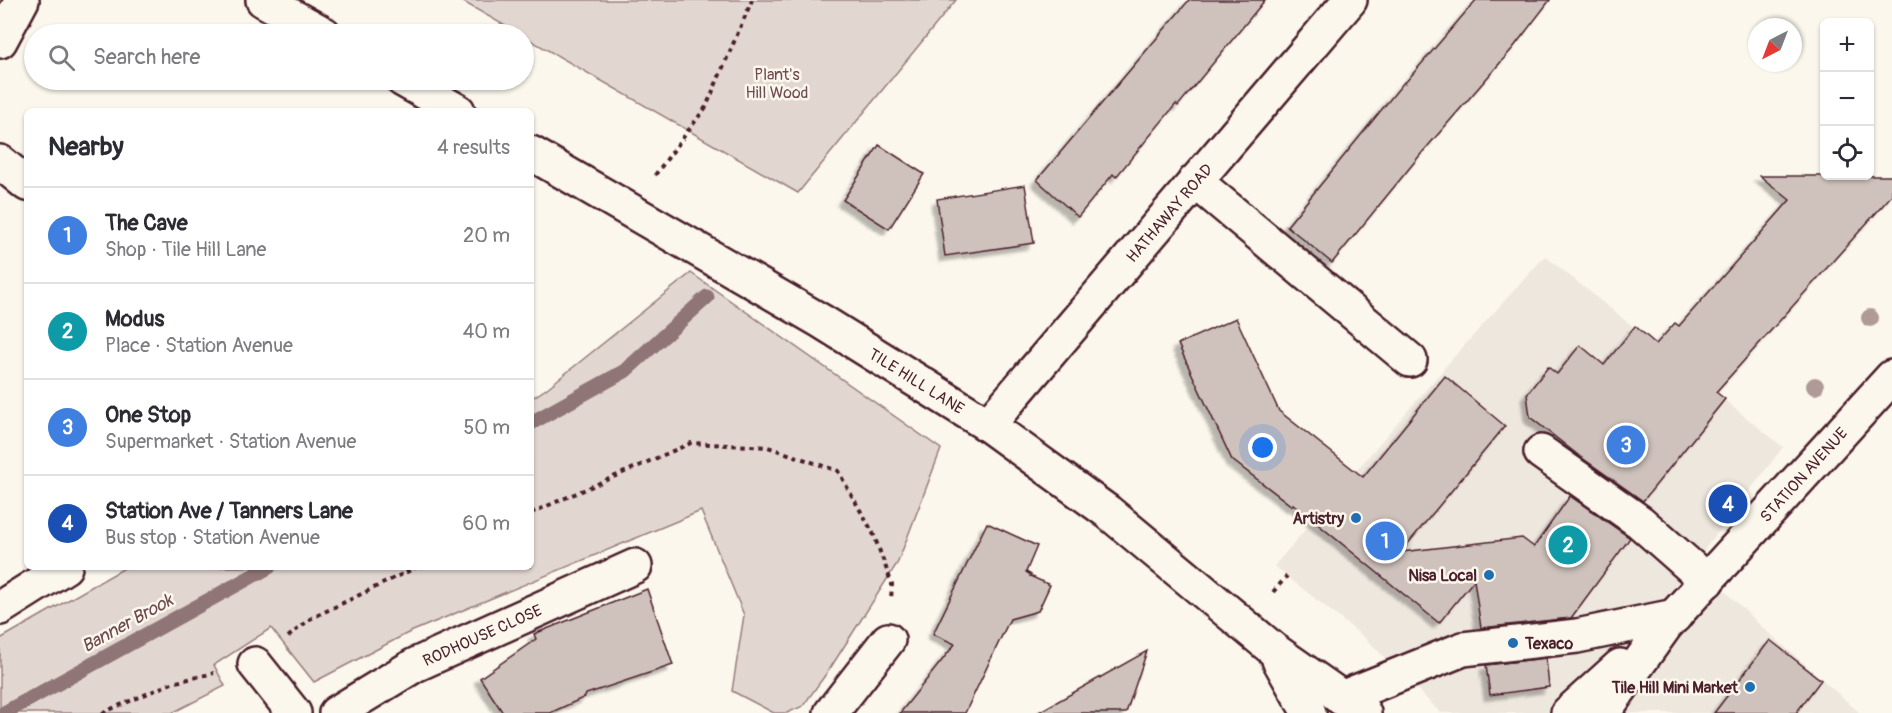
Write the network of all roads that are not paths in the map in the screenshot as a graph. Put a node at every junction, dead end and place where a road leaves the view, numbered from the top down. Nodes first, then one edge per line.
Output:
1 (21, 0) edge
2 (263, 0) edge
3 (1350, 0) edge
4 (306, 24) edge
5 (0, 41) edge
6 (421, 90) edge
7 (453, 108) edge
8 (534, 155) edge
9 (0, 162) edge
10 (1196, 181) junction
11 (24, 182) edge
12 (1410, 360) dead end
13 (1892, 377) edge
14 (988, 425) junction
15 (1541, 452) dead end
16 (635, 566) dead end
17 (60, 570) edge
18 (1707, 581) junction
19 (0, 608) edge
20 (1670, 621) junction
21 (888, 640) road end
22 (1274, 650) junction
23 (255, 664) dead end
24 (1352, 705) edge
25 (294, 713) edge
26 (336, 713) edge
27 (831, 713) edge
28 (1309, 713) edge
29 (1568, 713) edge
30 (1603, 713) edge

1 - 5 street
2 - 4 street
3 - 10 street, HATHAWAY ROAD
6 - 7 street
8 - 14 street, TILE HILL LANE
9 - 11 street
10 - 12 street
10 - 14 street, HATHAWAY ROAD
13 - 18 street, STATION AVENUE
14 - 22 street, TILE HILL LANE
15 - 18 street
16 - 26 street, RODHOUSE CLOSE
17 - 19 street
18 - 20 street, STATION AVENUE
20 - 24 street
20 - 29 street, STATION AVENUE
20 - 30 street, STATION AVENUE
21 - 27 street
22 - 24 street, TILE HILL LANE
22 - 28 street, TILE HILL LANE
23 - 25 street

